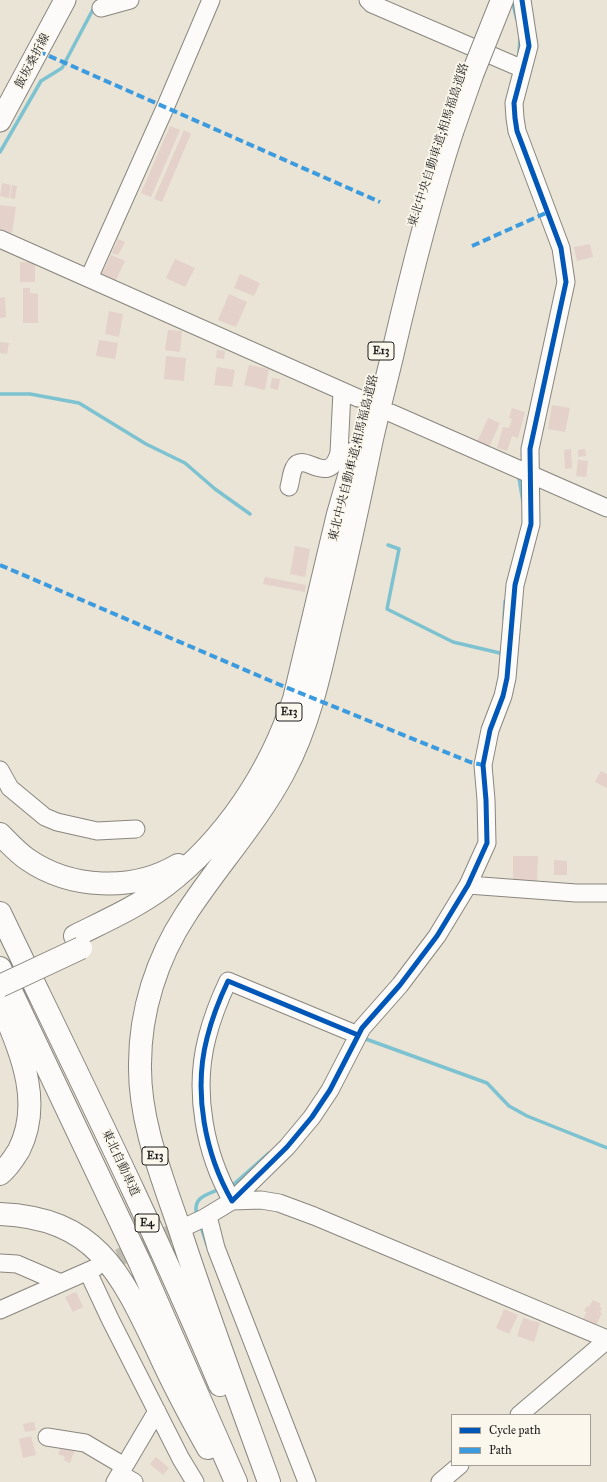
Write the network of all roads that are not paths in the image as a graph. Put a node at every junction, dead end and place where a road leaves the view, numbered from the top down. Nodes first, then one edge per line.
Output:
1 (66, 0) edge
2 (130, 0) edge
3 (211, 0) edge
4 (368, 0) edge
5 (491, 0) edge
6 (502, 0) edge
7 (522, 0) edge
8 (101, 8) dead end
9 (518, 67) junction
10 (0, 121) edge
11 (447, 131) junction
12 (0, 239) edge
13 (89, 278) junction
14 (342, 391) junction
15 (358, 398) dead end
16 (391, 413) dead end
17 (522, 472) junction
18 (289, 487) dead end
19 (607, 508) edge
20 (0, 770) edge
21 (136, 830) dead end
22 (0, 834) edge
23 (218, 835) junction
24 (240, 839) junction
25 (468, 885) junction
26 (607, 893) edge
27 (0, 913) edge
28 (78, 942) junction
29 (0, 970) edge
30 (0, 986) edge
31 (0, 1002) edge
32 (355, 1034) junction
33 (0, 1174) edge
34 (227, 1191) junction
35 (0, 1214) edge
36 (0, 1263) edge
37 (61, 1283) junction
38 (0, 1310) edge
39 (607, 1339) edge
40 (157, 1411) junction
41 (520, 1414) edge
42 (47, 1437) dead end
43 (459, 1466) edge
44 (123, 1476) edge
45 (195, 1482) edge
46 (227, 1482) edge
47 (236, 1482) edge
48 (260, 1482) edge
49 (269, 1482) edge
50 (307, 1482) edge
51 (440, 1482) edge

1 - 10 main road, 飯坂桑折線
2 - 8 street
3 - 13 street
4 - 9 street
5 - 11 highway, 東北中央自動車道;相馬福島道路 / E13
6 - 11 highway, 東北中央自動車道;相馬福島道路 / E13, bridge
7 - 9 street
9 - 17 street
11 - 23 highway, 東北中央自動車道;相馬福島道路 / E13
11 - 24 highway, 東北中央自動車道;相馬福島道路 / E13
12 - 13 street
13 - 14 street
14 - 15 street
14 - 18 street
16 - 17 street
17 - 19 street
17 - 25 street
20 - 21 street
22 - 23 highway
23 - 28 highway, E13
24 - 28 highway
24 - 49 highway, E13
25 - 26 street
25 - 32 street
27 - 48 highway, 東北自動車道 / E4
28 - 29 highway, E13
28 - 30 highway, bridge
29 - 47 highway, 東北自動車道 / E4
31 - 33 highway
32 - 34 street
32 - 34 street
34 - 39 street
34 - 50 street
35 - 46 highway
36 - 37 street
37 - 38 street
37 - 40 street
39 - 41 street
40 - 44 street
40 - 45 street
42 - 44 street
43 - 51 street

